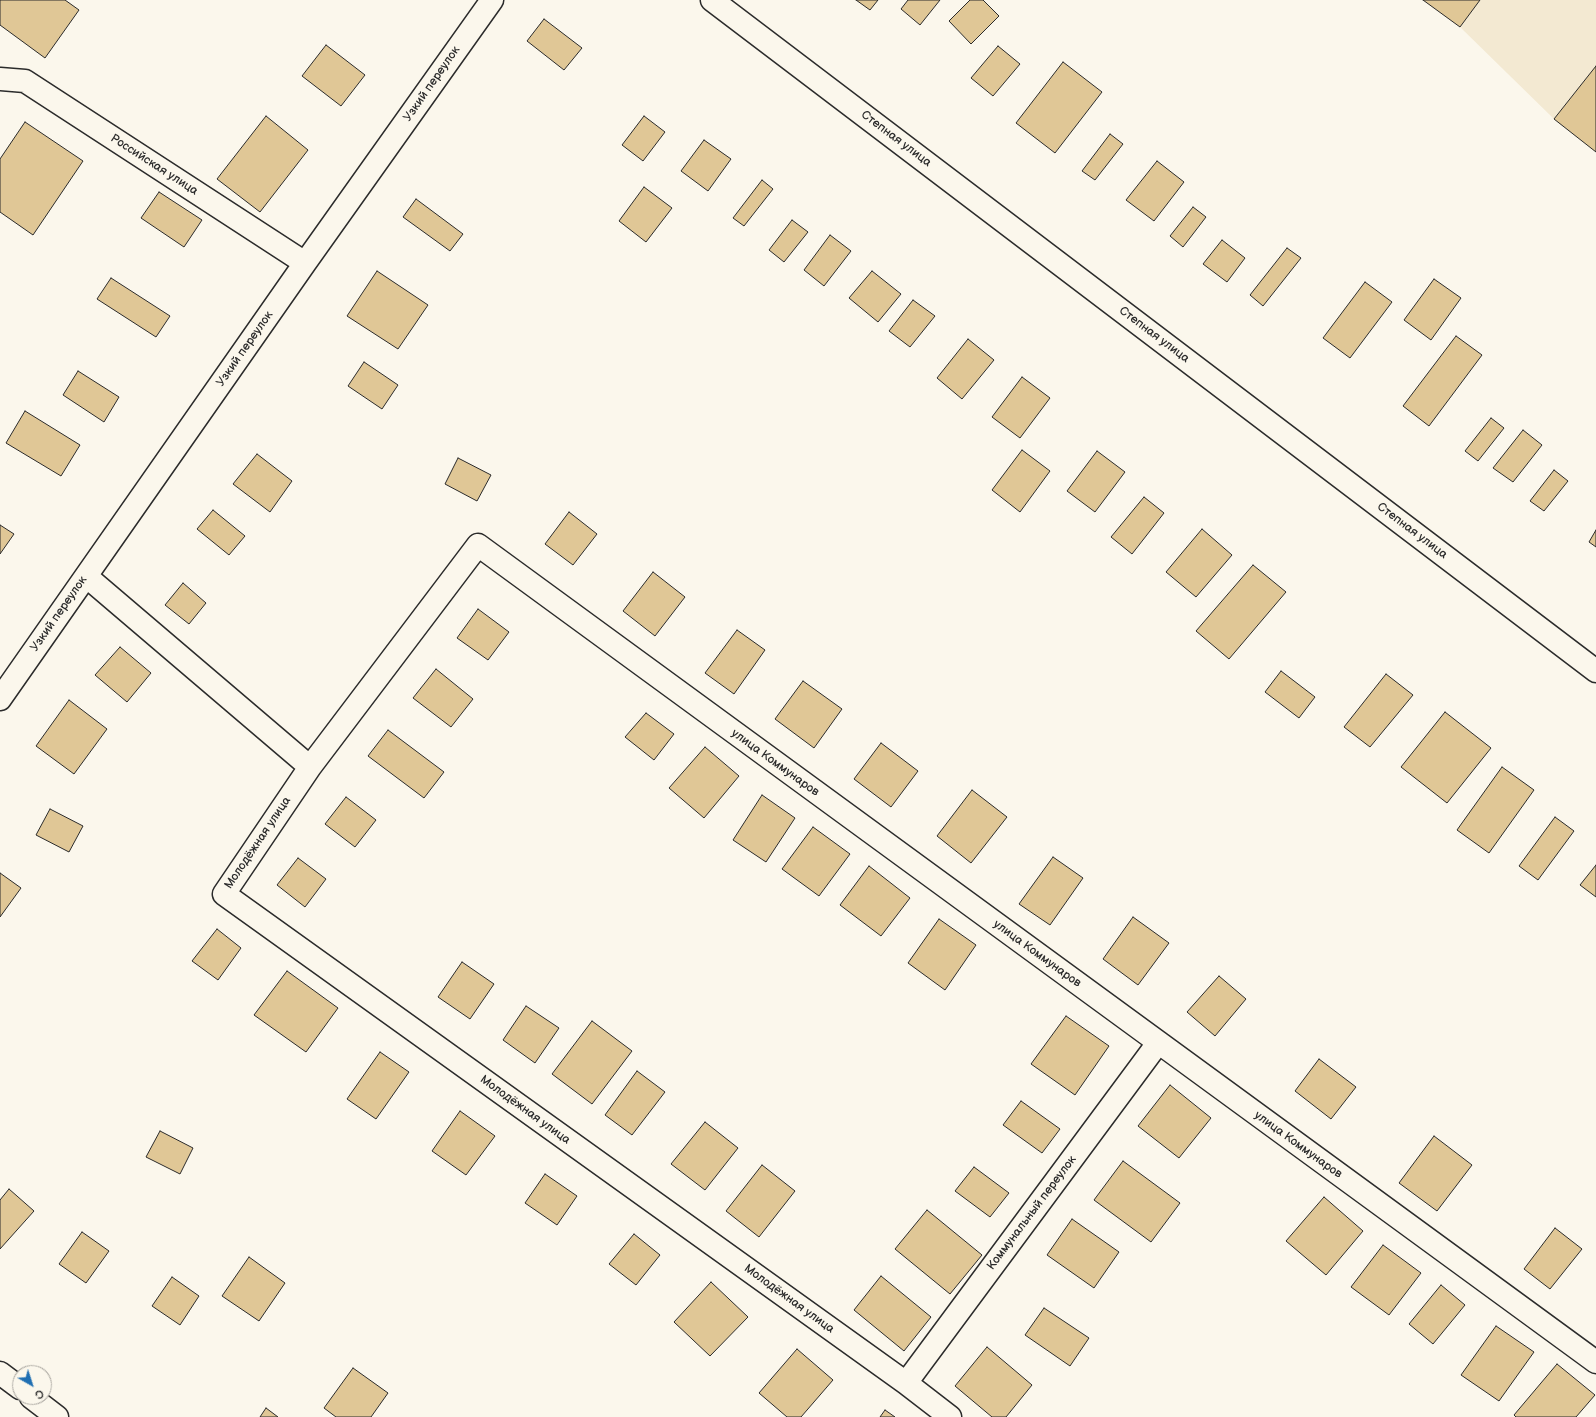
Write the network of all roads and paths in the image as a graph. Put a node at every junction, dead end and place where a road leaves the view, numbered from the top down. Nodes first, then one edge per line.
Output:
1 (492, 0) edge
2 (712, 0) edge
3 (0, 79) edge
4 (305, 263) junction
5 (478, 545) joint
6 (86, 576) junction
7 (1596, 671) edge
8 (0, 699) edge
9 (310, 767) junction
10 (1158, 1043) junction
11 (1596, 1362) edge
12 (0, 1373) edge
13 (12, 1382) edge
14 (906, 1383) junction
15 (41, 1405) edge
16 (57, 1417) edge
17 (950, 1417) edge

1 - 4 street, Узкий переулок
2 - 7 street, Степная улица
3 - 4 street, Российская улица
4 - 6 street, Узкий переулок
5 - 9 street, Молодёжная улица
5 - 10 street, улица Коммунаров
6 - 8 street, Узкий переулок
6 - 9 street
9 - 14 street, Молодёжная улица
10 - 11 street, улица Коммунаров
10 - 14 street, Коммунальный переулок
12 - 13 street
14 - 17 street, Молодёжная улица
15 - 16 street

